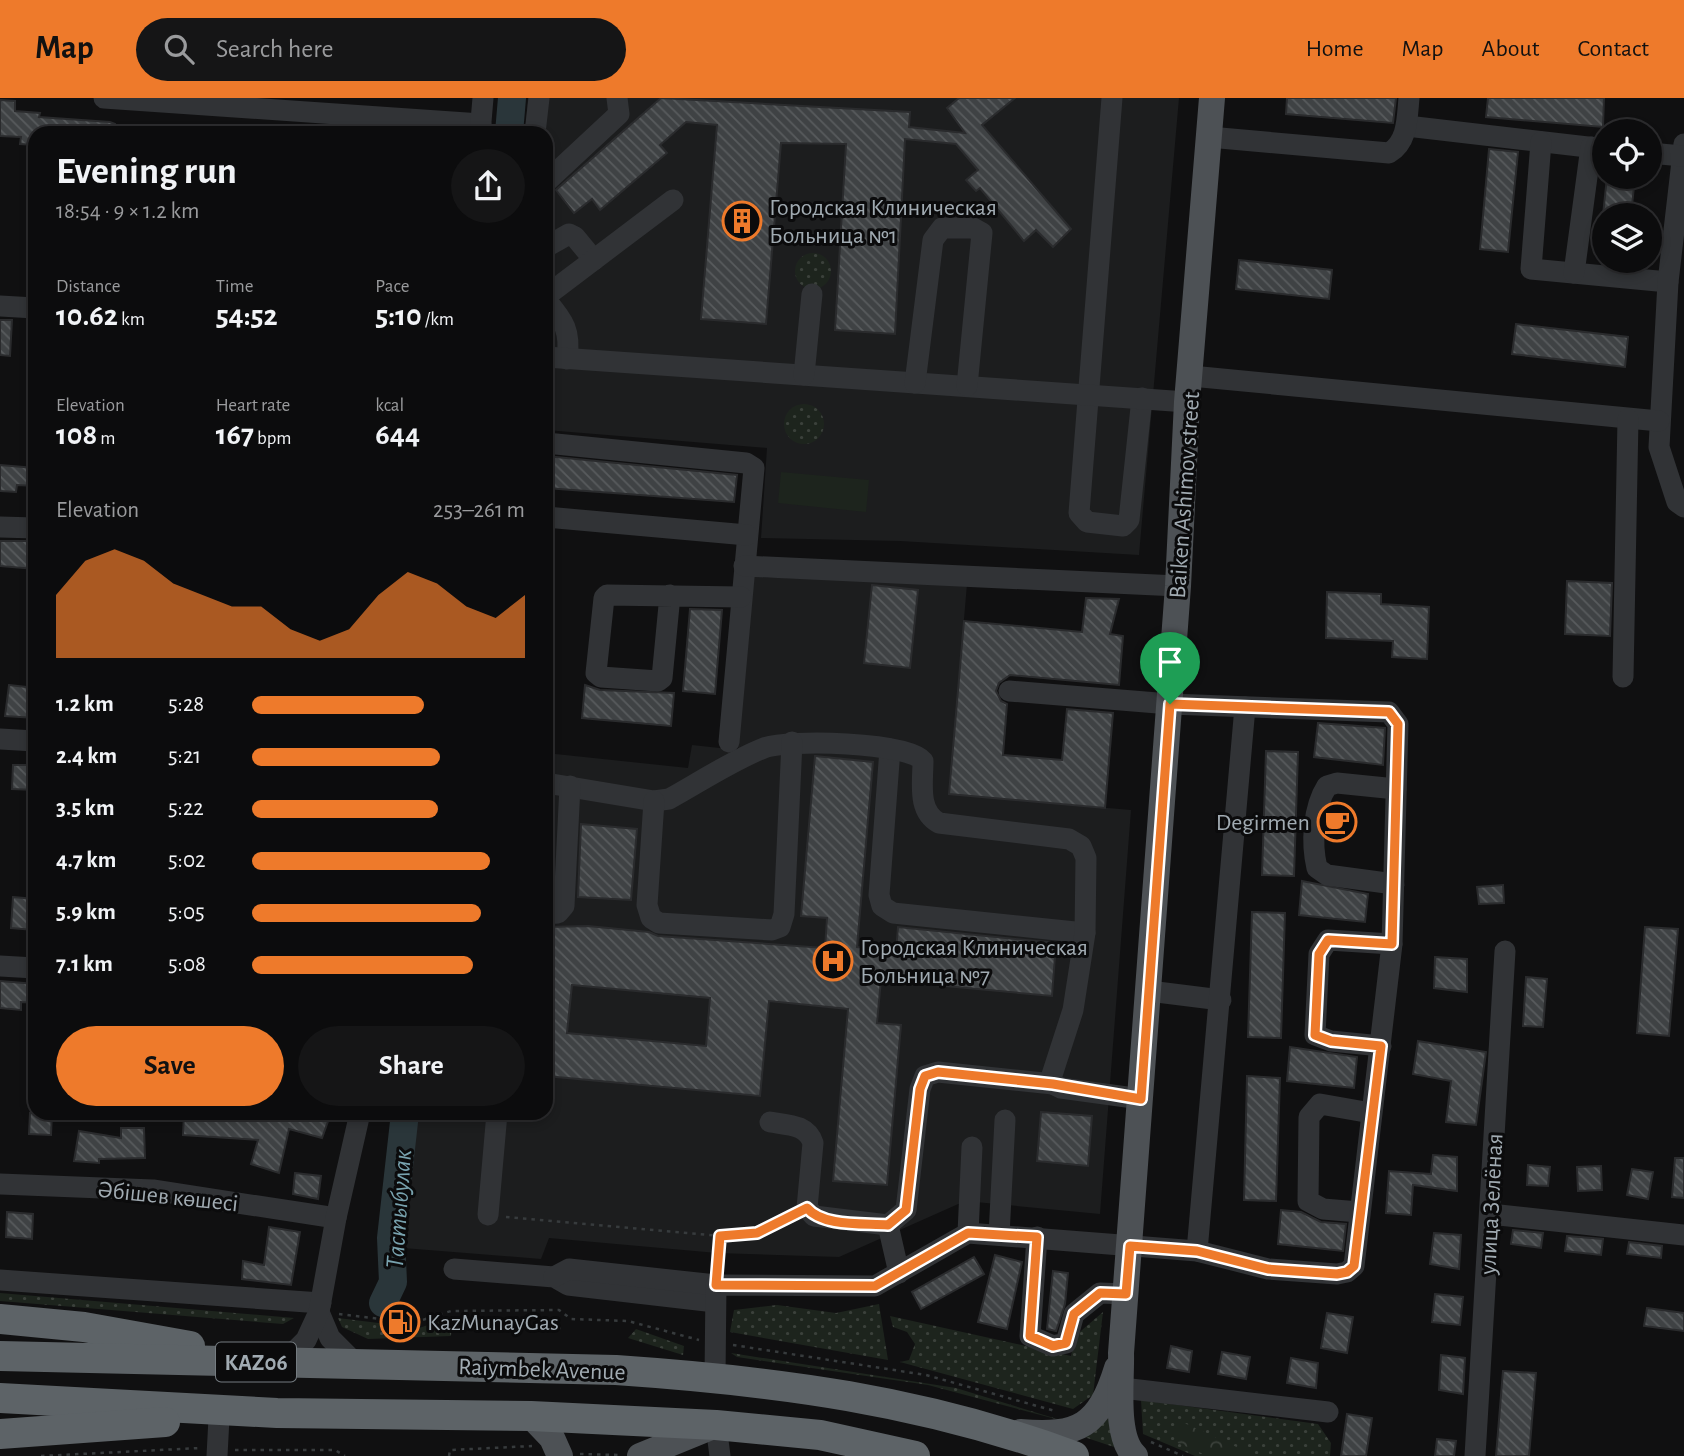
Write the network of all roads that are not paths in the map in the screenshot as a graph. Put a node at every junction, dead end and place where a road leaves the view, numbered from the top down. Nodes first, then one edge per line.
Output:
1 (104, 98) edge
2 (483, 98) edge
3 (539, 98) edge
4 (617, 98) edge
5 (1112, 98) edge
6 (1212, 98) edge
7 (1409, 98) edge
8 (445, 126) edge
9 (481, 126) edge
10 (536, 126) edge
11 (1407, 126) junction
12 (1209, 137) junction
13 (1541, 142) junction
14 (1592, 147) edge
15 (1683, 150) edge
16 (1662, 152) edge
17 (553, 176) edge
18 (1592, 179) edge
19 (673, 200) dead end
20 (1680, 212) edge
21 (553, 243) edge
22 (594, 260) junction
23 (1574, 273) junction
24 (1668, 282) junction
25 (553, 292) edge
26 (812, 294) dead end
27 (0, 306) edge
28 (553, 307) edge
29 (28, 308) edge
30 (556, 358) edge
31 (804, 375) junction
32 (915, 383) junction
33 (967, 386) junction
34 (1189, 389) junction
35 (1087, 395) junction
36 (1142, 398) junction
37 (1628, 419) junction
38 (1659, 421) junction
39 (553, 444) edge
40 (1684, 507) edge
41 (553, 518) edge
42 (0, 527) edge
43 (28, 528) edge
44 (747, 535) junction
45 (744, 566) junction
46 (1178, 586) junction
47 (670, 595) junction
48 (741, 597) junction
49 (1623, 677) dead end
50 (1009, 691) dead end
51 (1170, 704) junction
52 (1245, 708) junction
53 (0, 739) edge
54 (28, 740) edge
55 (729, 742) dead end
56 (792, 742) junction
57 (890, 749) junction
58 (553, 784) edge
59 (570, 786) junction
60 (1396, 789) junction
61 (654, 801) junction
62 (1394, 884) junction
63 (553, 913) edge
64 (1085, 933) junction
65 (1392, 944) junction
66 (1505, 951) dead end
67 (0, 966) edge
68 (28, 968) edge
69 (1149, 991) junction
70 (1221, 1000) junction
71 (1381, 1046) junction
72 (1053, 1084) junction
73 (1141, 1099) junction
74 (1371, 1113) junction
75 (358, 1120) edge
76 (496, 1120) edge
77 (1005, 1120) dead end
78 (770, 1122) dead end
79 (972, 1147) dead end
80 (0, 1184) edge
81 (1359, 1212) junction
82 (1490, 1214) junction
83 (488, 1215) road end
84 (336, 1218) junction
85 (888, 1225) junction
86 (968, 1233) junction
87 (999, 1235) junction
88 (1684, 1235) edge
89 (1037, 1237) junction
90 (1130, 1246) junction
91 (1197, 1251) junction
92 (454, 1269) dead end
93 (899, 1273) junction
94 (0, 1280) edge
95 (716, 1294) junction
96 (1126, 1294) junction
97 (326, 1310) junction
98 (0, 1319) edge
99 (1121, 1353) junction
100 (0, 1356) edge
101 (283, 1363) junction
102 (357, 1365) junction
103 (715, 1377) junction
104 (1122, 1388) junction
105 (0, 1398) edge
106 (1328, 1412) dead end
107 (277, 1413) junction
108 (531, 1416) junction
109 (219, 1418) junction
110 (716, 1425) junction
111 (1004, 1430) junction
112 (0, 1434) edge
113 (40, 1444) edge
114 (217, 1452) edge
115 (566, 1455) edge
116 (640, 1456) edge
117 (720, 1456) edge
118 (915, 1456) edge
119 (1074, 1456) edge
120 (1135, 1456) edge
121 (1475, 1456) edge

1 - 8 street
2 - 9 street
3 - 10 street
4 - 17 street
5 - 35 street
6 - 12 main road, Baiken Ashimov street
7 - 11 street
11 - 12 street
11 - 13 street
12 - 34 main road, Baiken Ashimov street
13 - 14 street
13 - 23 street
15 - 16 street
15 - 20 street
18 - 23 street
19 - 22 street
20 - 24 street
21 - 22 street
22 - 25 street
23 - 24 street
24 - 38 street
26 - 31 street
27 - 29 street
28 - 30 street
30 - 31 street
31 - 32 street
32 - 33 street
32 - 33 street
33 - 35 street
34 - 36 street
34 - 37 street
34 - 46 main road, Baiken Ashimov street
35 - 36 street
35 - 36 street
37 - 38 street
37 - 49 street
38 - 40 street
39 - 44 street
41 - 44 street
42 - 43 street
44 - 45 street
45 - 46 street
45 - 48 street
46 - 51 main road, Baiken Ashimov street
47 - 47 street
47 - 48 street
48 - 55 street
50 - 51 street
51 - 52 street
51 - 69 main road, Baiken Ashimov street
52 - 60 street
52 - 70 street
53 - 54 street
56 - 57 street
56 - 61 street
56 - 61 street
57 - 64 street
57 - 64 street
58 - 59 street
59 - 61 street
59 - 63 street
60 - 62 street
60 - 62 street
62 - 65 street
64 - 72 street
65 - 71 street
65 - 71 street
66 - 82 street, улица Зелёная
67 - 68 street
69 - 70 street
69 - 73 main road, Baiken Ashimov street
70 - 91 street
71 - 74 street
72 - 73 street
72 - 85 street
73 - 90 main road, Baiken Ashimov street
74 - 81 street
74 - 81 street
75 - 84 street
76 - 83 street
77 - 87 street
78 - 85 street
79 - 86 street
80 - 84 street, Әбішев көшесі
81 - 91 street
82 - 88 street
82 - 121 street, улица Зелёная
84 - 97 street
85 - 93 street
86 - 87 street
86 - 93 street
87 - 89 street
89 - 90 street
89 - 96 street
90 - 91 street
90 - 96 main road, Baiken Ashimov street
92 - 95 street
93 - 95 street
94 - 97 street
95 - 103 street
96 - 99 main road, Baiken Ashimov street
97 - 101 street
97 - 102 street
98 - 101 highway
99 - 104 main road
99 - 111 main road
100 - 101 highway, Raiymbek Avenue / KАZ06
101 - 102 highway, Raiymbek Avenue / KАZ06
102 - 103 highway, Raiymbek Avenue / KАZ06
103 - 111 highway, Raiymbek Avenue / KАZ06
104 - 106 street
104 - 120 main road
105 - 107 highway, Raiymbek Avenue / KАZ06
107 - 108 highway, Raiymbek Avenue / KАZ06
107 - 109 highway
108 - 110 highway, Raiymbek Avenue / KАZ06
108 - 115 main road
109 - 113 highway
109 - 114 street
110 - 116 main road
110 - 117 street
110 - 118 highway, Raiymbek Avenue / KАZ06
111 - 119 highway, Raiymbek Avenue / KАZ06
112 - 113 highway

